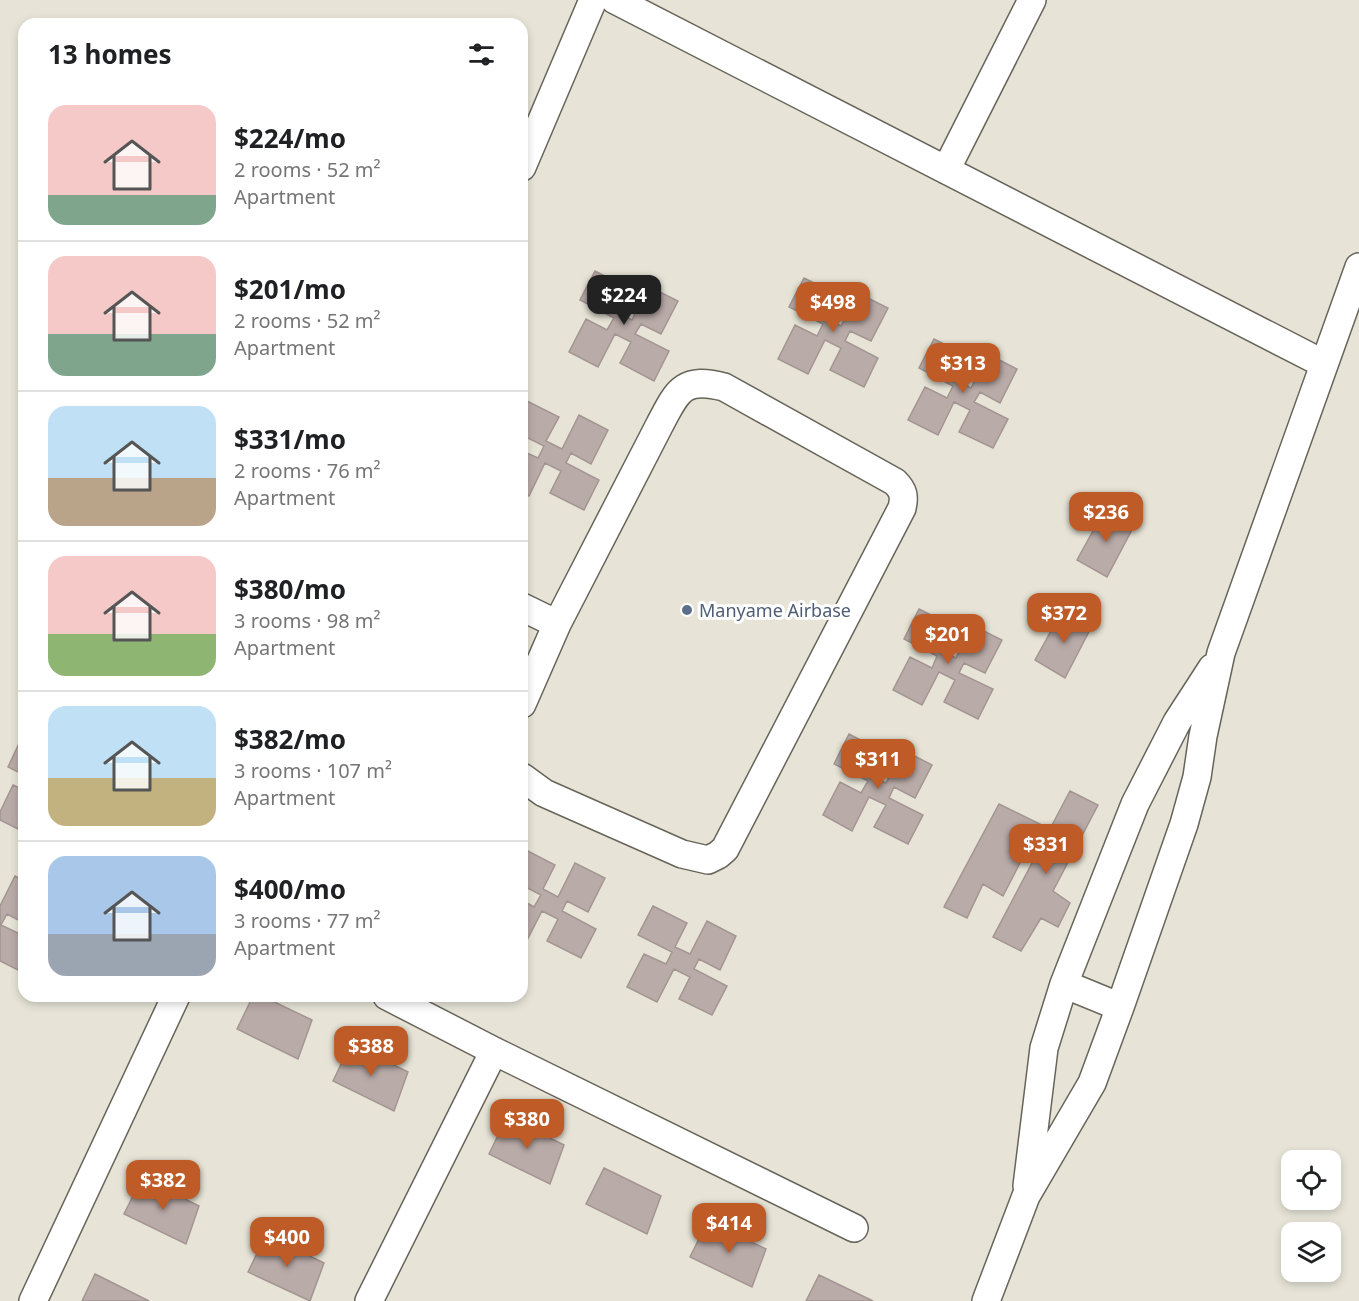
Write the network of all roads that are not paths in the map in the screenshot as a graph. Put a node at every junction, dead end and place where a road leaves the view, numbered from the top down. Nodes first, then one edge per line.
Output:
1 (593, 0) edge
2 (615, 0) edge
3 (1032, 0) edge
4 (528, 153) edge
5 (946, 170) junction
6 (1359, 267) edge
7 (1324, 364) junction
8 (528, 610) edge
9 (557, 624) junction
10 (1221, 654) junction
11 (528, 690) edge
12 (528, 781) edge
13 (1064, 984) junction
14 (173, 1002) edge
15 (399, 1002) edge
16 (1120, 1007) junction
17 (494, 1051) junction
18 (1026, 1196) junction
19 (854, 1228) dead end
20 (33, 1301) edge
21 (369, 1301) edge
22 (986, 1301) edge

1 - 4 street
2 - 5 street
3 - 5 street
5 - 7 street
6 - 7 street
7 - 10 street
8 - 9 street
9 - 11 street
9 - 12 street
10 - 13 street
10 - 16 street
13 - 16 street
13 - 18 street
14 - 20 street
15 - 17 street
16 - 18 street
17 - 19 street
17 - 21 street
18 - 22 street

